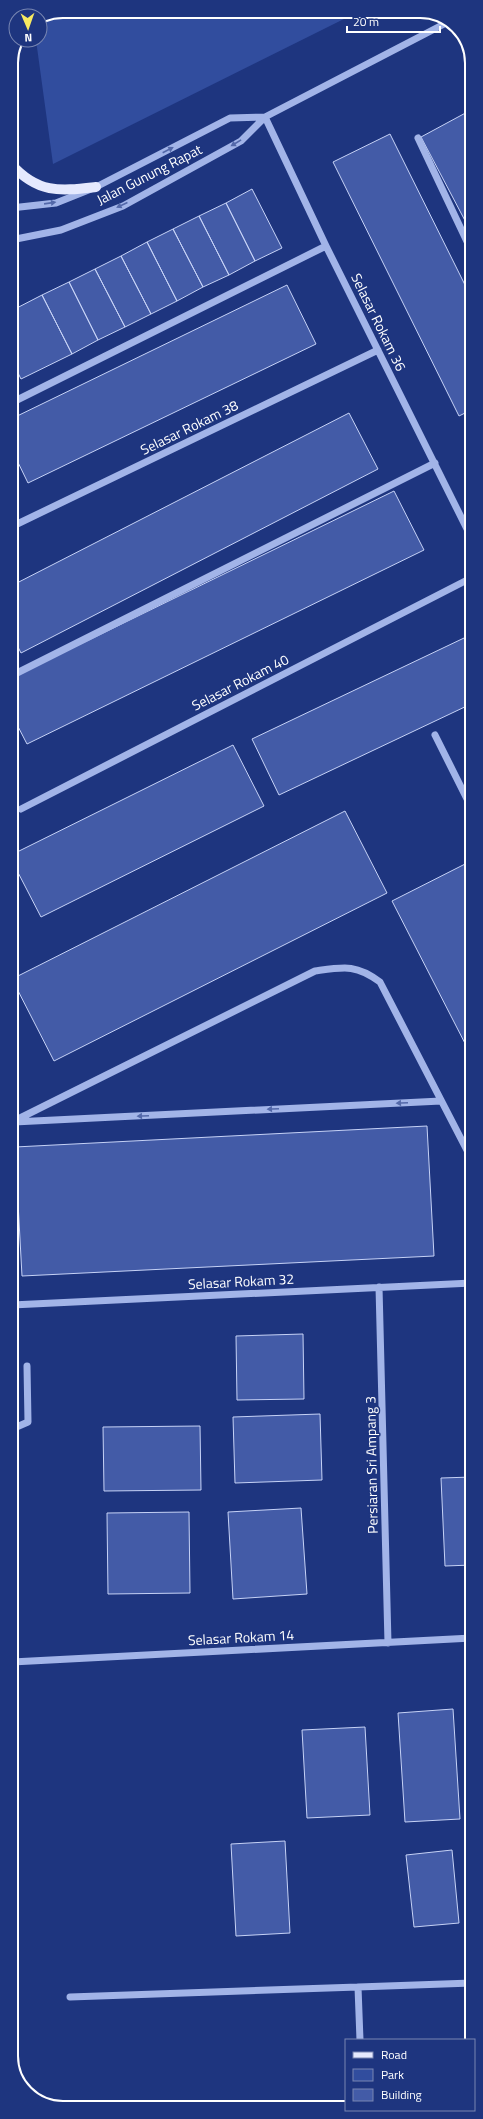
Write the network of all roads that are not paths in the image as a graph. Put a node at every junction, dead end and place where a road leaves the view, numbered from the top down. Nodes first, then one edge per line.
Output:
1 (443, 25) edge
2 (265, 117) junction
3 (418, 138) dead end
4 (18, 170) edge
5 (96, 187) junction
6 (18, 207) edge
7 (465, 237) edge
8 (18, 239) edge
9 (326, 246) junction
10 (378, 350) junction
11 (18, 400) edge
12 (435, 463) junction
13 (18, 524) edge
14 (465, 525) edge
15 (465, 581) edge
16 (18, 672) edge
17 (435, 735) dead end
18 (465, 795) edge
19 (21, 809) dead end
20 (441, 1101) junction
21 (18, 1119) edge
22 (18, 1122) edge
23 (465, 1147) edge
24 (465, 1283) edge
25 (379, 1287) junction
26 (18, 1305) edge
27 (27, 1366) dead end
28 (18, 1426) edge
29 (465, 1638) edge
30 (388, 1643) junction
31 (18, 1662) edge
32 (465, 1982) edge
33 (358, 1987) junction
34 (70, 1997) dead end
35 (360, 2039) edge

1 - 2 street, Jalan Gunung Rapat
5 -> 2 street, Jalan Gunung Rapat
2 -> 8 street, Jalan Gunung Rapat
2 - 9 street, Selasar Rokam 36
3 - 7 street
4 - 5 main road
6 -> 5 street, Jalan Gunung Rapat
9 - 10 street, Selasar Rokam 36
9 - 11 street
10 - 12 street, Selasar Rokam 36
10 - 13 street, Selasar Rokam 38
12 - 14 street, Selasar Rokam 36
12 - 16 street
15 - 19 street, Selasar Rokam 40
17 - 18 street
20 - 21 street
20 -> 22 street
20 - 23 street
24 - 25 street, Selasar Rokam 32
25 - 26 street, Selasar Rokam 32
25 - 30 street, Persiaran Sri Ampang 3
27 - 28 street
29 - 30 street, Selasar Rokam 14
30 - 31 street, Selasar Rokam 14
32 - 33 street
33 - 34 street
33 - 35 street

